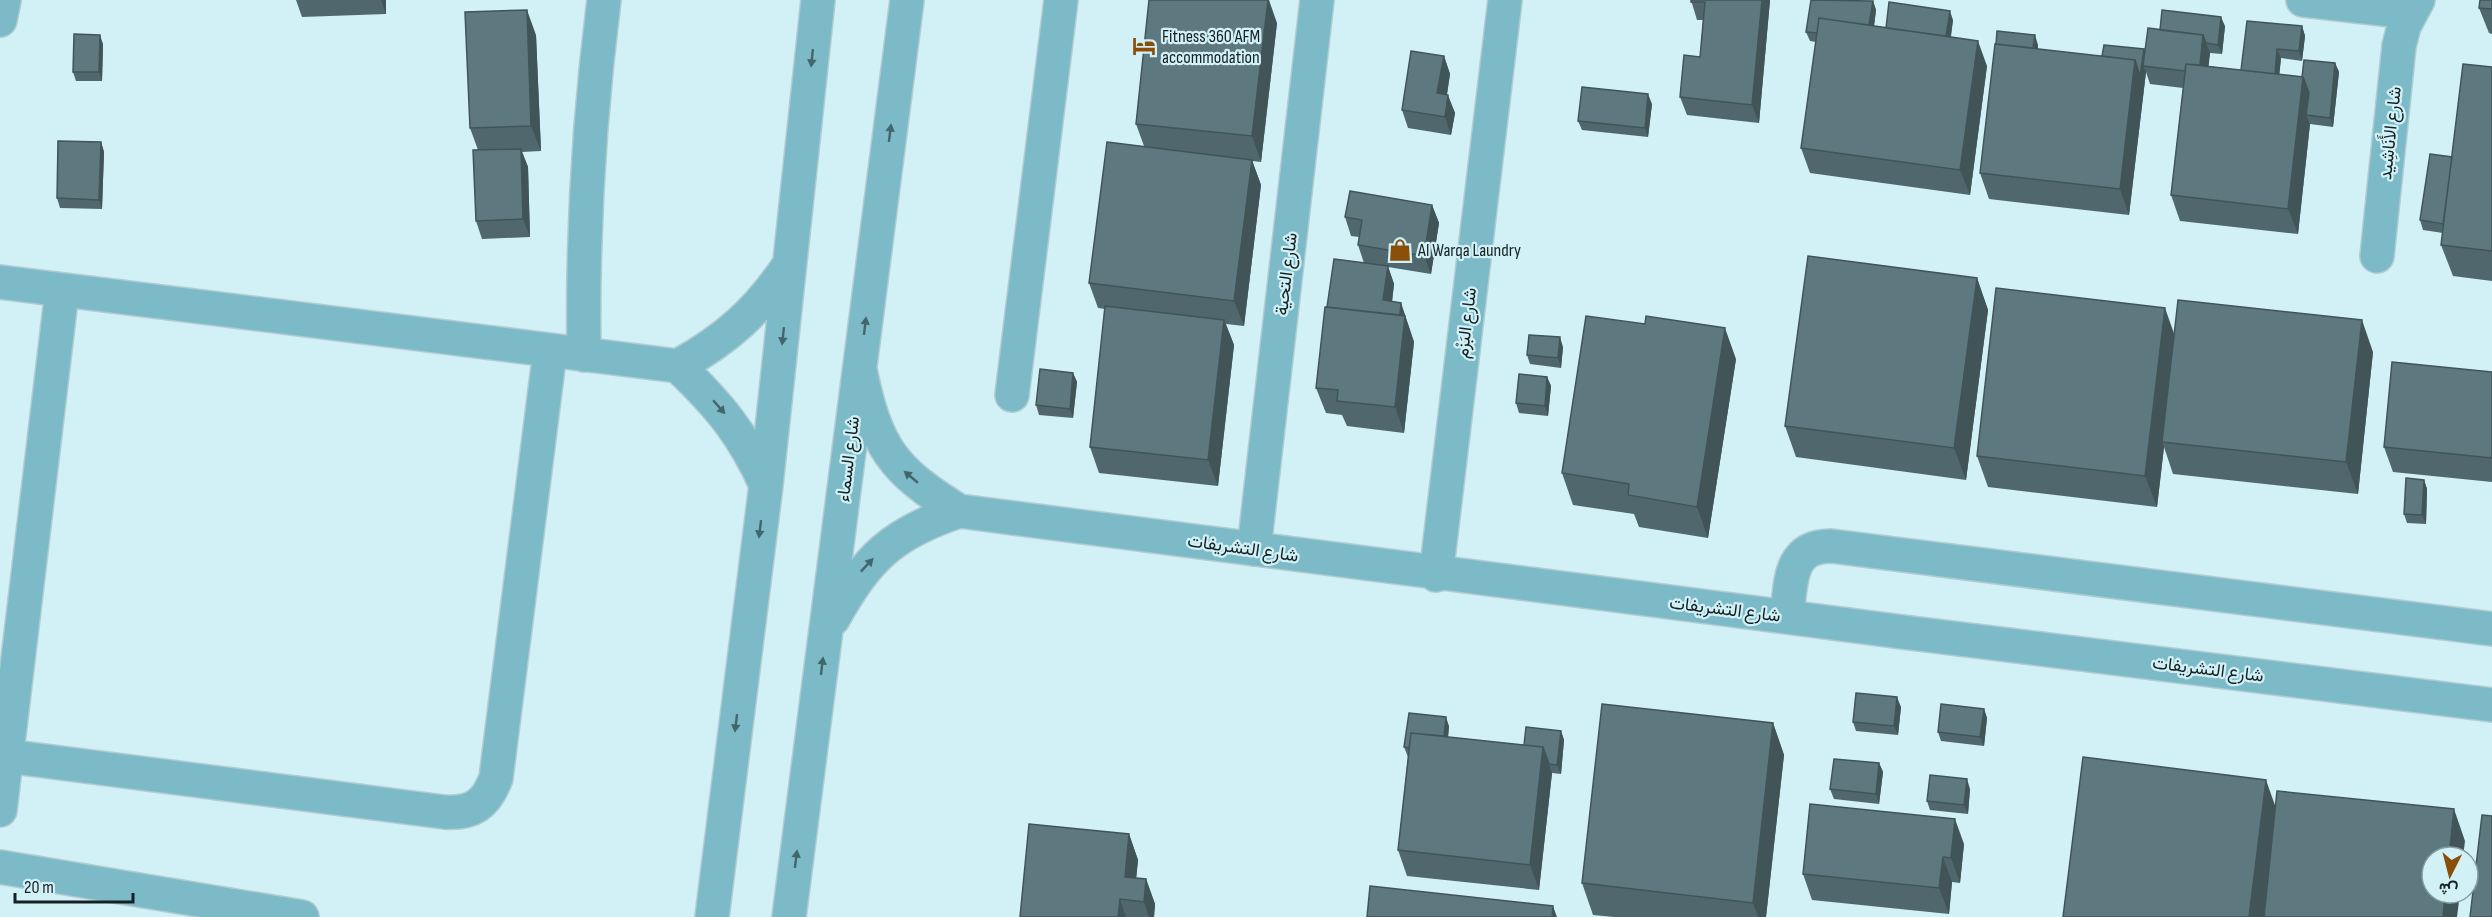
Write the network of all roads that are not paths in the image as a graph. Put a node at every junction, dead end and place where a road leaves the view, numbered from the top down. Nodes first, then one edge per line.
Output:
1 (4, 0) edge
2 (604, 0) edge
3 (818, 0) edge
4 (908, 0) edge
5 (1061, 0) edge
6 (1317, 0) edge
7 (1505, 0) edge
8 (2303, 0) edge
9 (2414, 6) edge
10 (0, 20) edge
11 (2377, 256) dead end
12 (791, 263) junction
13 (0, 282) edge
14 (62, 291) junction
15 (550, 351) junction
16 (584, 355) junction
17 (678, 366) junction
18 (860, 370) junction
19 (1012, 395) dead end
20 (766, 485) junction
21 (959, 511) junction
22 (1254, 549) junction
23 (1436, 575) junction
24 (1787, 616) junction
25 (2492, 629) edge
26 (826, 633) junction
27 (2492, 705) edge
28 (6, 756) junction
29 (0, 810) edge
30 (0, 867) edge
31 (302, 917) edge
32 (712, 917) edge
33 (789, 917) edge

1 - 10 street
2 - 16 street
3 -> 12 street
18 -> 4 street, شارع السماء
5 - 19 street
6 - 22 street, شارع التحية
7 - 23 street, شارع البَزْم
8 - 9 street, شارع الأَنَاشِيد
9 - 11 street, شارع الأَنَاشِيد
12 - 17 street
12 -> 20 street
13 - 14 street
14 - 15 street
14 - 28 street
15 - 16 street
15 - 28 street
16 - 17 street
17 -> 20 street
21 -> 18 street, شارع التشريفات
18 - 26 street, شارع السماء
20 -> 32 street
21 - 22 street, شارع التشريفات
26 -> 21 street, شارع التشريفات
22 - 23 street, شارع التشريفات
23 - 24 street, شارع التشريفات
24 - 25 street
24 - 27 street, شارع التشريفات
33 -> 26 street, شارع السماء
28 - 29 street
30 - 31 street

